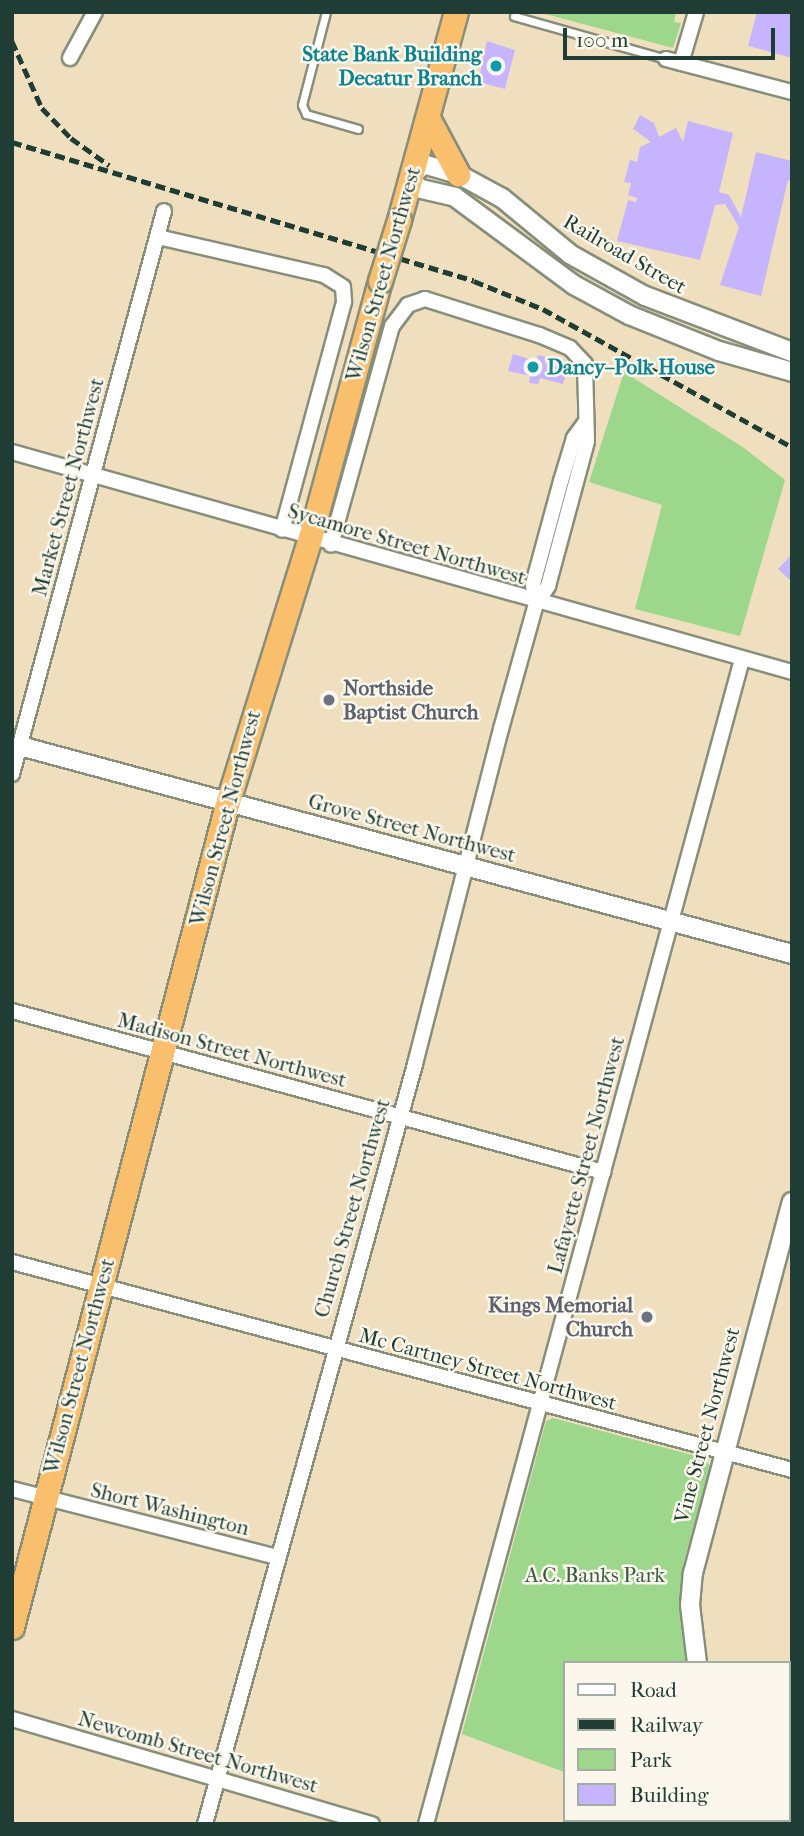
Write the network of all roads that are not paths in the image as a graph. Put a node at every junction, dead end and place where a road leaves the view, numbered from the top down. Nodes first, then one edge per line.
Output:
1 (94, 12) edge
2 (326, 12) edge
3 (696, 12) edge
4 (455, 13) edge
5 (514, 16) dead end
6 (70, 58) dead end
7 (666, 59) joint
8 (681, 63) junction
9 (792, 92) edge
10 (428, 118) junction
11 (358, 129) dead end
12 (458, 174) junction
13 (412, 175) junction
14 (164, 211) dead end
15 (158, 237) junction
16 (792, 352) edge
17 (792, 372) edge
18 (12, 452) edge
19 (93, 475) junction
20 (282, 530) junction
21 (320, 541) junction
22 (536, 604) junction
23 (742, 659) junction
24 (792, 672) edge
25 (20, 746) junction
26 (12, 774) edge
27 (228, 801) junction
28 (464, 866) junction
29 (671, 920) junction
30 (792, 954) edge
31 (12, 1011) edge
32 (163, 1051) junction
33 (399, 1118) junction
34 (603, 1172) junction
35 (792, 1202) edge
36 (789, 1221) edge
37 (12, 1262) edge
38 (100, 1284) junction
39 (335, 1350) junction
40 (541, 1405) junction
41 (724, 1452) junction
42 (792, 1470) edge
43 (12, 1489) edge
44 (44, 1499) junction
45 (277, 1558) junction
46 (12, 1627) edge
47 (697, 1661) edge
48 (12, 1719) edge
49 (218, 1779) junction
50 (205, 1824) edge
51 (372, 1824) edge
52 (426, 1824) edge

1 - 6 street
2 - 11 lane
3 - 8 street
4 - 10 highway, Wilson Street Northwest
5 - 7 lane
7 - 8 street
8 - 9 street
10 - 12 highway
10 - 13 highway, Wilson Street Northwest
12 - 13 street, Railroad Street
12 - 16 street, Railroad Street
13 - 17 street
13 - 21 highway, Wilson Street Northwest, bridge
14 - 15 street, Market Street Northwest
15 - 19 street, Market Street Northwest
15 - 20 street
18 - 19 street, Sycamore Street Northwest
19 - 20 street, Sycamore Street Northwest
19 - 25 street, Market Street Northwest
20 - 21 street, Sycamore Street Northwest
21 - 22 street, Sycamore Street Northwest
21 - 22 street, Church Street Northwest
21 - 27 highway, Wilson Street Northwest
22 - 23 street, Sycamore Street Northwest
22 - 28 street, Church Street Northwest
23 - 24 street, Sycamore Street Northwest
23 - 29 street, Lafayette Street Northwest
25 - 26 street, Market Street Northwest
25 - 27 street, Grove Street Northwest
27 - 28 street, Grove Street Northwest
27 - 32 highway, Wilson Street Northwest
28 - 29 street, Grove Street Northwest
28 - 33 street, Church Street Northwest
29 - 30 street, Grove Street Northwest
29 - 34 street, Lafayette Street Northwest
31 - 32 street, Madison Street Northwest
32 - 33 street, Madison Street Northwest
32 - 38 highway, Wilson Street Northwest
33 - 34 street, Madison Street Northwest
33 - 39 street, Church Street Northwest
34 - 40 street, Lafayette Street Northwest
35 - 36 street, Vine Street Northwest
36 - 41 street, Vine Street Northwest
37 - 38 street, Mc Cartney Street Northwest
38 - 39 street, Mc Cartney Street Northwest
38 - 44 highway, Wilson Street Northwest
39 - 40 street, Mc Cartney Street Northwest
39 - 45 street, Church Street Northwest
40 - 41 street, Mc Cartney Street Northwest
40 - 52 street, Lafayette Street Northwest
41 - 42 street, Mc Cartney Street Northwest
41 - 47 street, Vine Street Northwest
43 - 44 street, Short Washington
44 - 45 street, Short Washington
44 - 46 highway, Wilson Street Northwest
45 - 49 street, Church Street Northwest
48 - 49 street, Newcomb Street Northwest
49 - 50 street, Church Street Northwest
49 - 51 street, Newcomb Street Northwest

